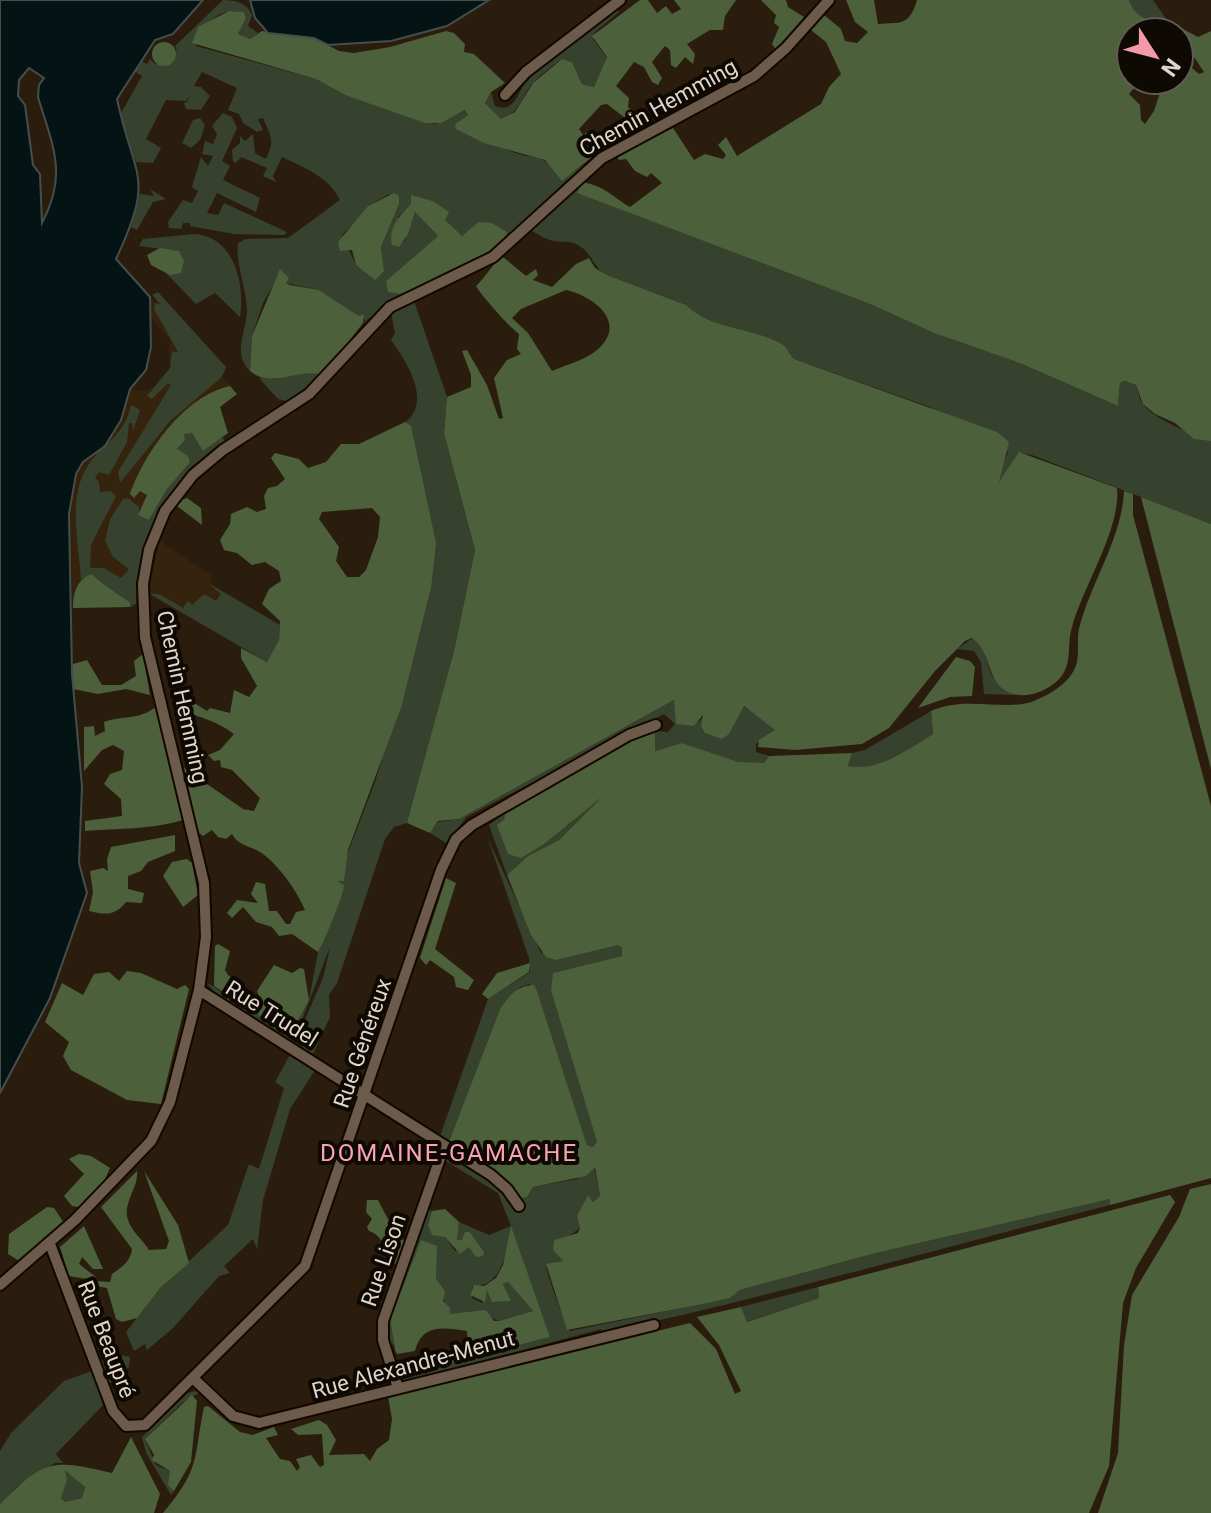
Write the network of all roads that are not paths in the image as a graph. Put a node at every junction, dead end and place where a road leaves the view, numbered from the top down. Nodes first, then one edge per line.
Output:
1 (620, 0) edge
2 (829, 0) edge
3 (505, 95) dead end
4 (656, 725) dead end
5 (199, 990) junction
6 (365, 1097) junction
7 (444, 1147) junction
8 (519, 1206) dead end
9 (50, 1244) junction
10 (0, 1285) edge
11 (654, 1325) dead end
12 (195, 1380) junction
13 (398, 1388) junction
14 (145, 1425) joint

1 - 3 street
2 - 5 street, Chemin Hemming
4 - 6 street, Rue Généreux
5 - 6 street, Rue Trudel
5 - 9 street, Chemin Hemming
6 - 7 street, Rue Trudel
6 - 12 street, Rue Généreux
7 - 8 street, Rue Trudel
7 - 13 street, Rue Lison
9 - 10 street, Chemin Hemming
9 - 14 street, Rue Beaupré
11 - 13 street, Rue Alexandre-Menut
12 - 13 street, Rue Alexandre-Menut
12 - 14 street, Rue Généreux

